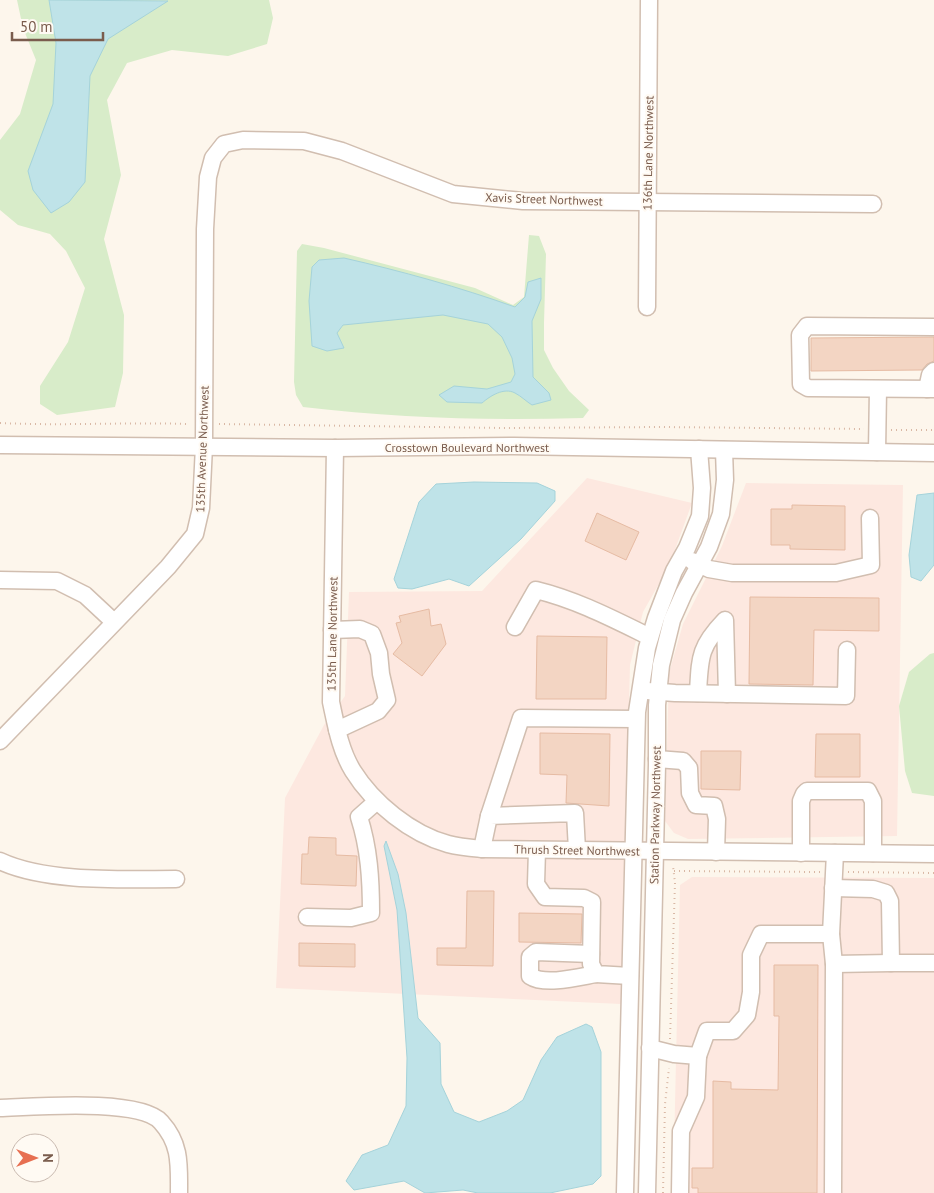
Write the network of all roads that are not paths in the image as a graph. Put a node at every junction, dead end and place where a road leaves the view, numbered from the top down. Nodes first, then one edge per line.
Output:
1 (649, 0) edge
2 (224, 144) joint
3 (648, 202) junction
4 (873, 204) dead end
5 (647, 307) dead end
6 (934, 326) edge
7 (934, 371) edge
8 (878, 389) junction
9 (931, 389) edge
10 (0, 445) edge
11 (204, 446) junction
12 (335, 448) junction
13 (699, 450) junction
14 (724, 450) junction
15 (877, 452) junction
16 (934, 453) edge
17 (870, 518) dead end
18 (683, 557) junction
19 (700, 565) junction
20 (0, 580) edge
21 (114, 622) junction
22 (515, 627) dead end
23 (332, 630) junction
24 (650, 637) junction
25 (848, 650) dead end
26 (640, 690) junction
27 (658, 692) junction
28 (698, 693) junction
29 (727, 694) junction
30 (636, 719) junction
31 (337, 730) junction
32 (0, 741) edge
33 (657, 759) junction
34 (379, 804) junction
35 (489, 816) junction
36 (482, 849) junction
37 (537, 850) junction
38 (577, 850) junction
39 (633, 851) junction
40 (654, 851) junction
41 (716, 852) junction
42 (802, 853) junction
43 (835, 853) junction
44 (873, 854) junction
45 (934, 854) edge
46 (0, 861) edge
47 (176, 879) dead end
48 (833, 880) junction
49 (307, 917) dead end
50 (831, 934) junction
51 (591, 954) junction
52 (891, 963) junction
53 (934, 963) edge
54 (834, 964) junction
55 (596, 974) junction
56 (630, 976) junction
57 (650, 1048) junction
58 (698, 1056) junction
59 (0, 1108) edge
60 (179, 1193) edge
61 (625, 1193) edge
62 (646, 1193) edge
63 (680, 1193) edge
64 (833, 1193) edge

1 - 3 street, 136th Lane Northwest
2 - 3 street, Xavis Street Northwest
2 - 11 street, 135th Avenue Northwest
3 - 4 street, Xavis Street Northwest
3 - 5 street, 136th Lane Northwest
6 - 8 street
7 - 9 street
8 - 9 street
8 - 15 street
10 - 11 street, Crosstown Boulevard Northwest
11 - 12 street, Crosstown Boulevard Northwest
11 - 21 street, 135th Avenue Northwest
12 - 13 street, Crosstown Boulevard Northwest
12 - 23 street, 135th Lane Northwest
13 - 14 street, Crosstown Boulevard Northwest
13 - 18 street, Station Parkway Northwest
14 - 15 street, Crosstown Boulevard Northwest
14 - 19 street, Station Parkway Northwest
15 - 16 street, Crosstown Boulevard Northwest
17 - 19 street
18 - 19 street
18 - 24 street, Station Parkway Northwest
19 - 27 street, Station Parkway Northwest
20 - 21 street
21 - 32 street, 135th Avenue Northwest
22 - 24 street
23 - 31 street, 135th Lane Northwest
23 - 31 street
24 - 26 street, Station Parkway Northwest
25 - 29 street
26 - 27 street
26 - 30 street, Station Parkway Northwest
27 - 28 street
27 - 33 street, Station Parkway Northwest
28 - 29 street
28 - 29 street
30 - 35 street
30 - 39 street, Station Parkway Northwest
31 - 34 street, 135th Lane Northwest
33 - 40 street, Station Parkway Northwest
33 - 41 street
34 - 36 street, Thrush Street Northwest
34 - 49 street
35 - 36 street
35 - 38 street
36 - 37 street, Thrush Street Northwest
37 - 38 street, Thrush Street Northwest
37 - 51 street
38 - 39 street, Thrush Street Northwest
39 - 40 street, Thrush Street Northwest
39 - 56 street, Station Parkway Northwest
40 - 41 street, Thrush Street Northwest
40 - 57 street, Station Parkway Northwest
41 - 42 street, Thrush Street Northwest
42 - 43 street, Thrush Street Northwest
42 - 44 street
43 - 44 street, Thrush Street Northwest
43 - 48 street
44 - 45 street, Thrush Street Northwest
46 - 47 street
48 - 50 street
48 - 52 street
50 - 54 street
50 - 58 street
51 - 55 street
51 - 55 street
52 - 53 street
52 - 54 street
54 - 64 street
55 - 56 street
56 - 61 street, Station Parkway Northwest
57 - 58 street
57 - 62 street, Station Parkway Northwest
58 - 63 street
59 - 60 street

